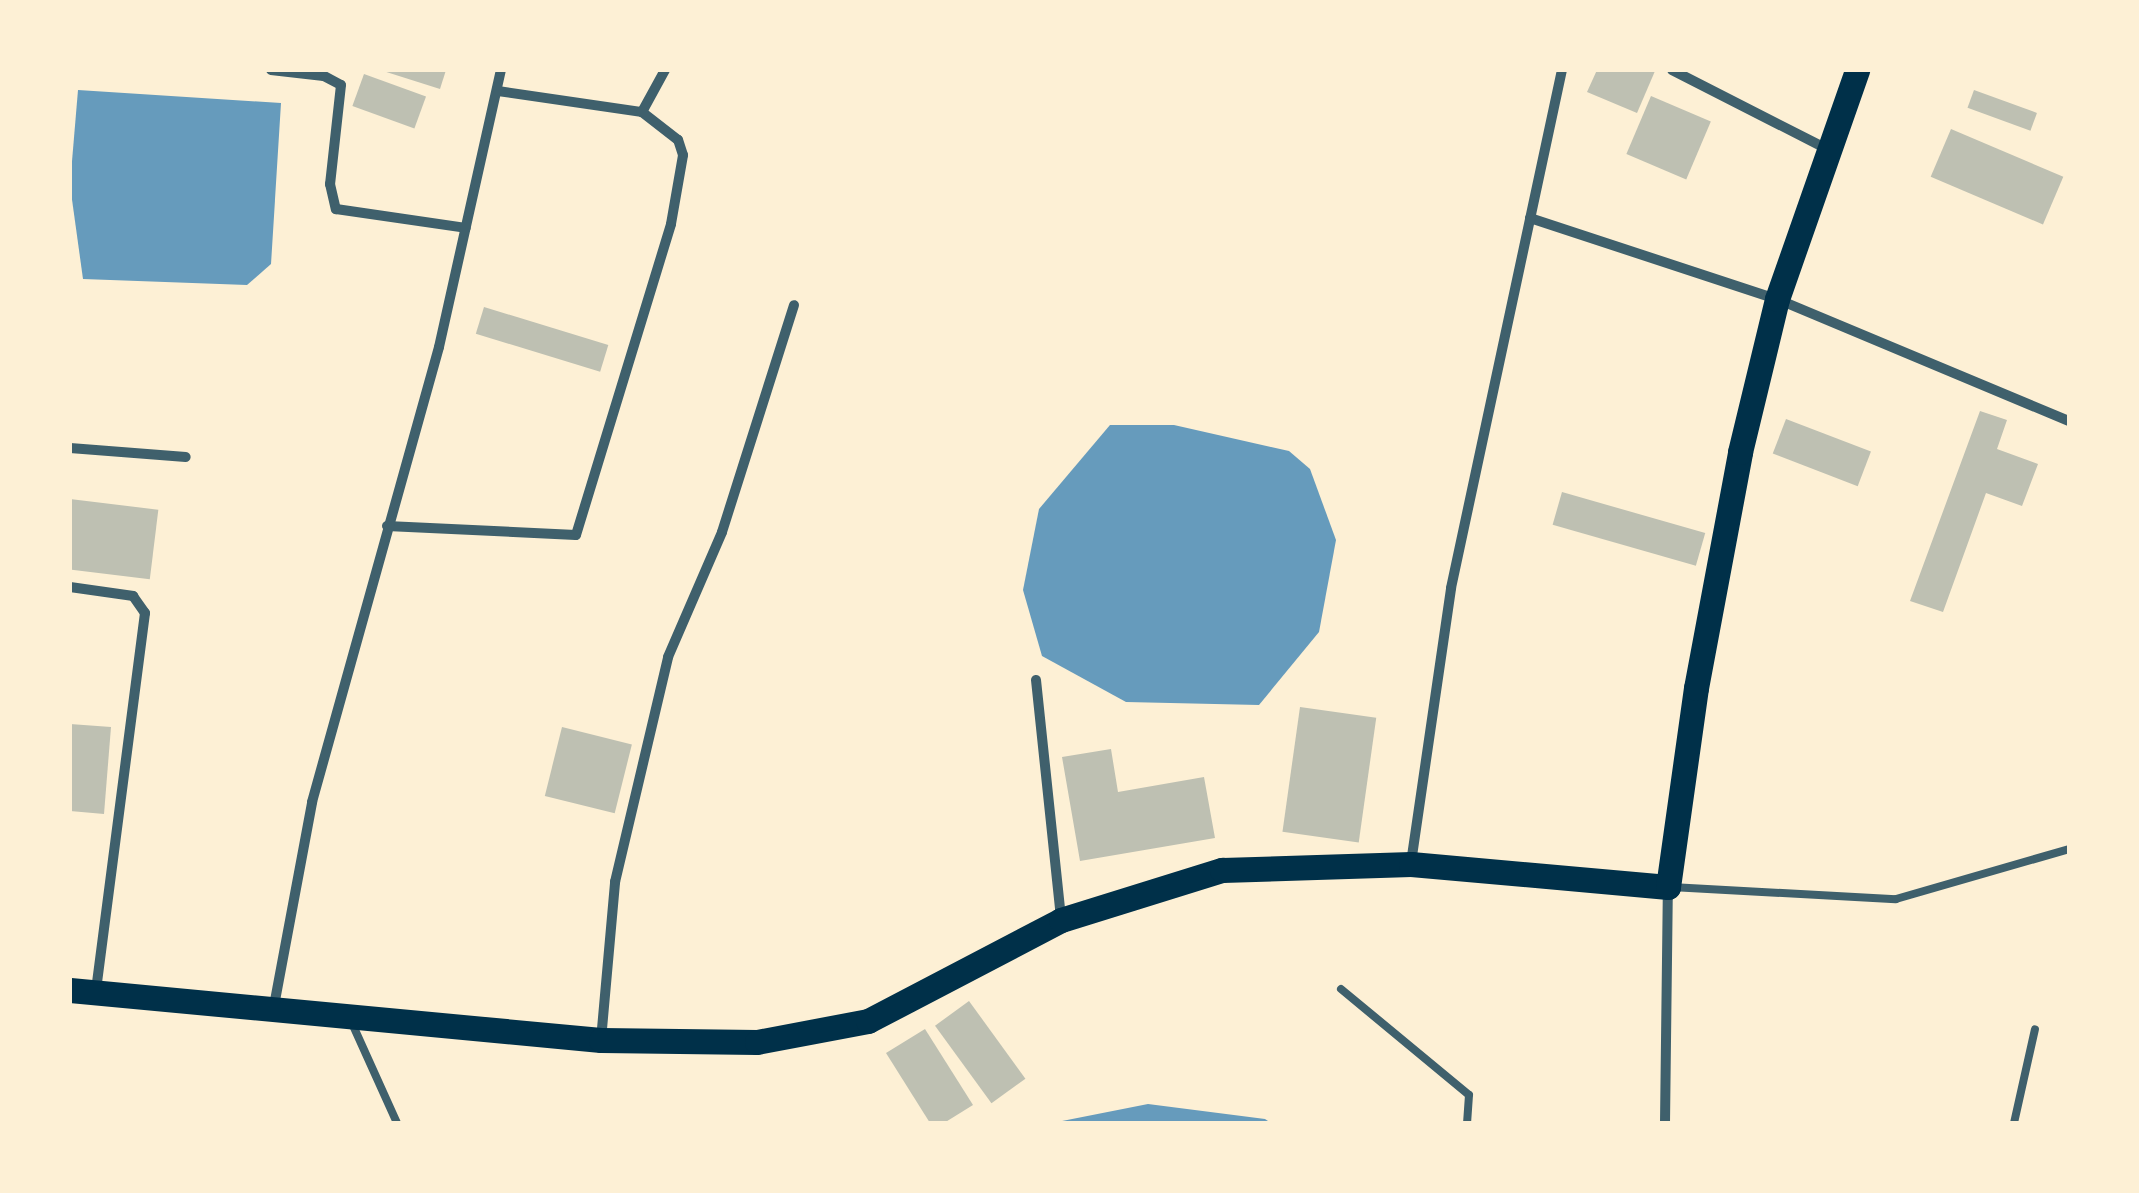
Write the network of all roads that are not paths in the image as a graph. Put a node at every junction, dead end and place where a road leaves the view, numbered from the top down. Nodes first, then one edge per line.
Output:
1 (271, 70) edge
2 (500, 70) edge
3 (665, 70) edge
4 (1562, 70) edge
5 (1672, 70) edge
6 (1856, 70) edge
7 (498, 91) junction
8 (642, 112) junction
9 (1827, 149) junction
10 (1530, 218) junction
11 (466, 228) junction
12 (1777, 299) junction
13 (794, 305) dead end
14 (2069, 421) edge
15 (70, 448) edge
16 (186, 457) dead end
17 (388, 526) junction
18 (70, 587) edge
19 (1036, 680) dead end
20 (2069, 849) edge
21 (1411, 864) junction
22 (1668, 887) junction
23 (1062, 920) junction
24 (1341, 989) dead end
25 (83, 991) edge
26 (273, 1012) junction
27 (351, 1022) junction
28 (2036, 1029) dead end
29 (601, 1040) junction
30 (397, 1123) edge
31 (1467, 1123) edge
32 (1665, 1123) edge
33 (2014, 1123) edge

1 - 11 street
2 - 7 street
3 - 8 street
4 - 10 street
5 - 9 street
6 - 9 main road
7 - 8 street
7 - 11 street
8 - 17 street
9 - 12 main road
10 - 12 street
10 - 21 street
11 - 17 street
12 - 14 street
12 - 22 main road
13 - 29 street
15 - 16 street
17 - 26 street
18 - 25 street
19 - 23 street
20 - 22 lane
21 - 22 main road
21 - 23 main road
22 - 32 street
23 - 29 main road
24 - 31 lane
25 - 26 main road
26 - 27 main road
27 - 29 main road
27 - 30 lane
28 - 33 lane

